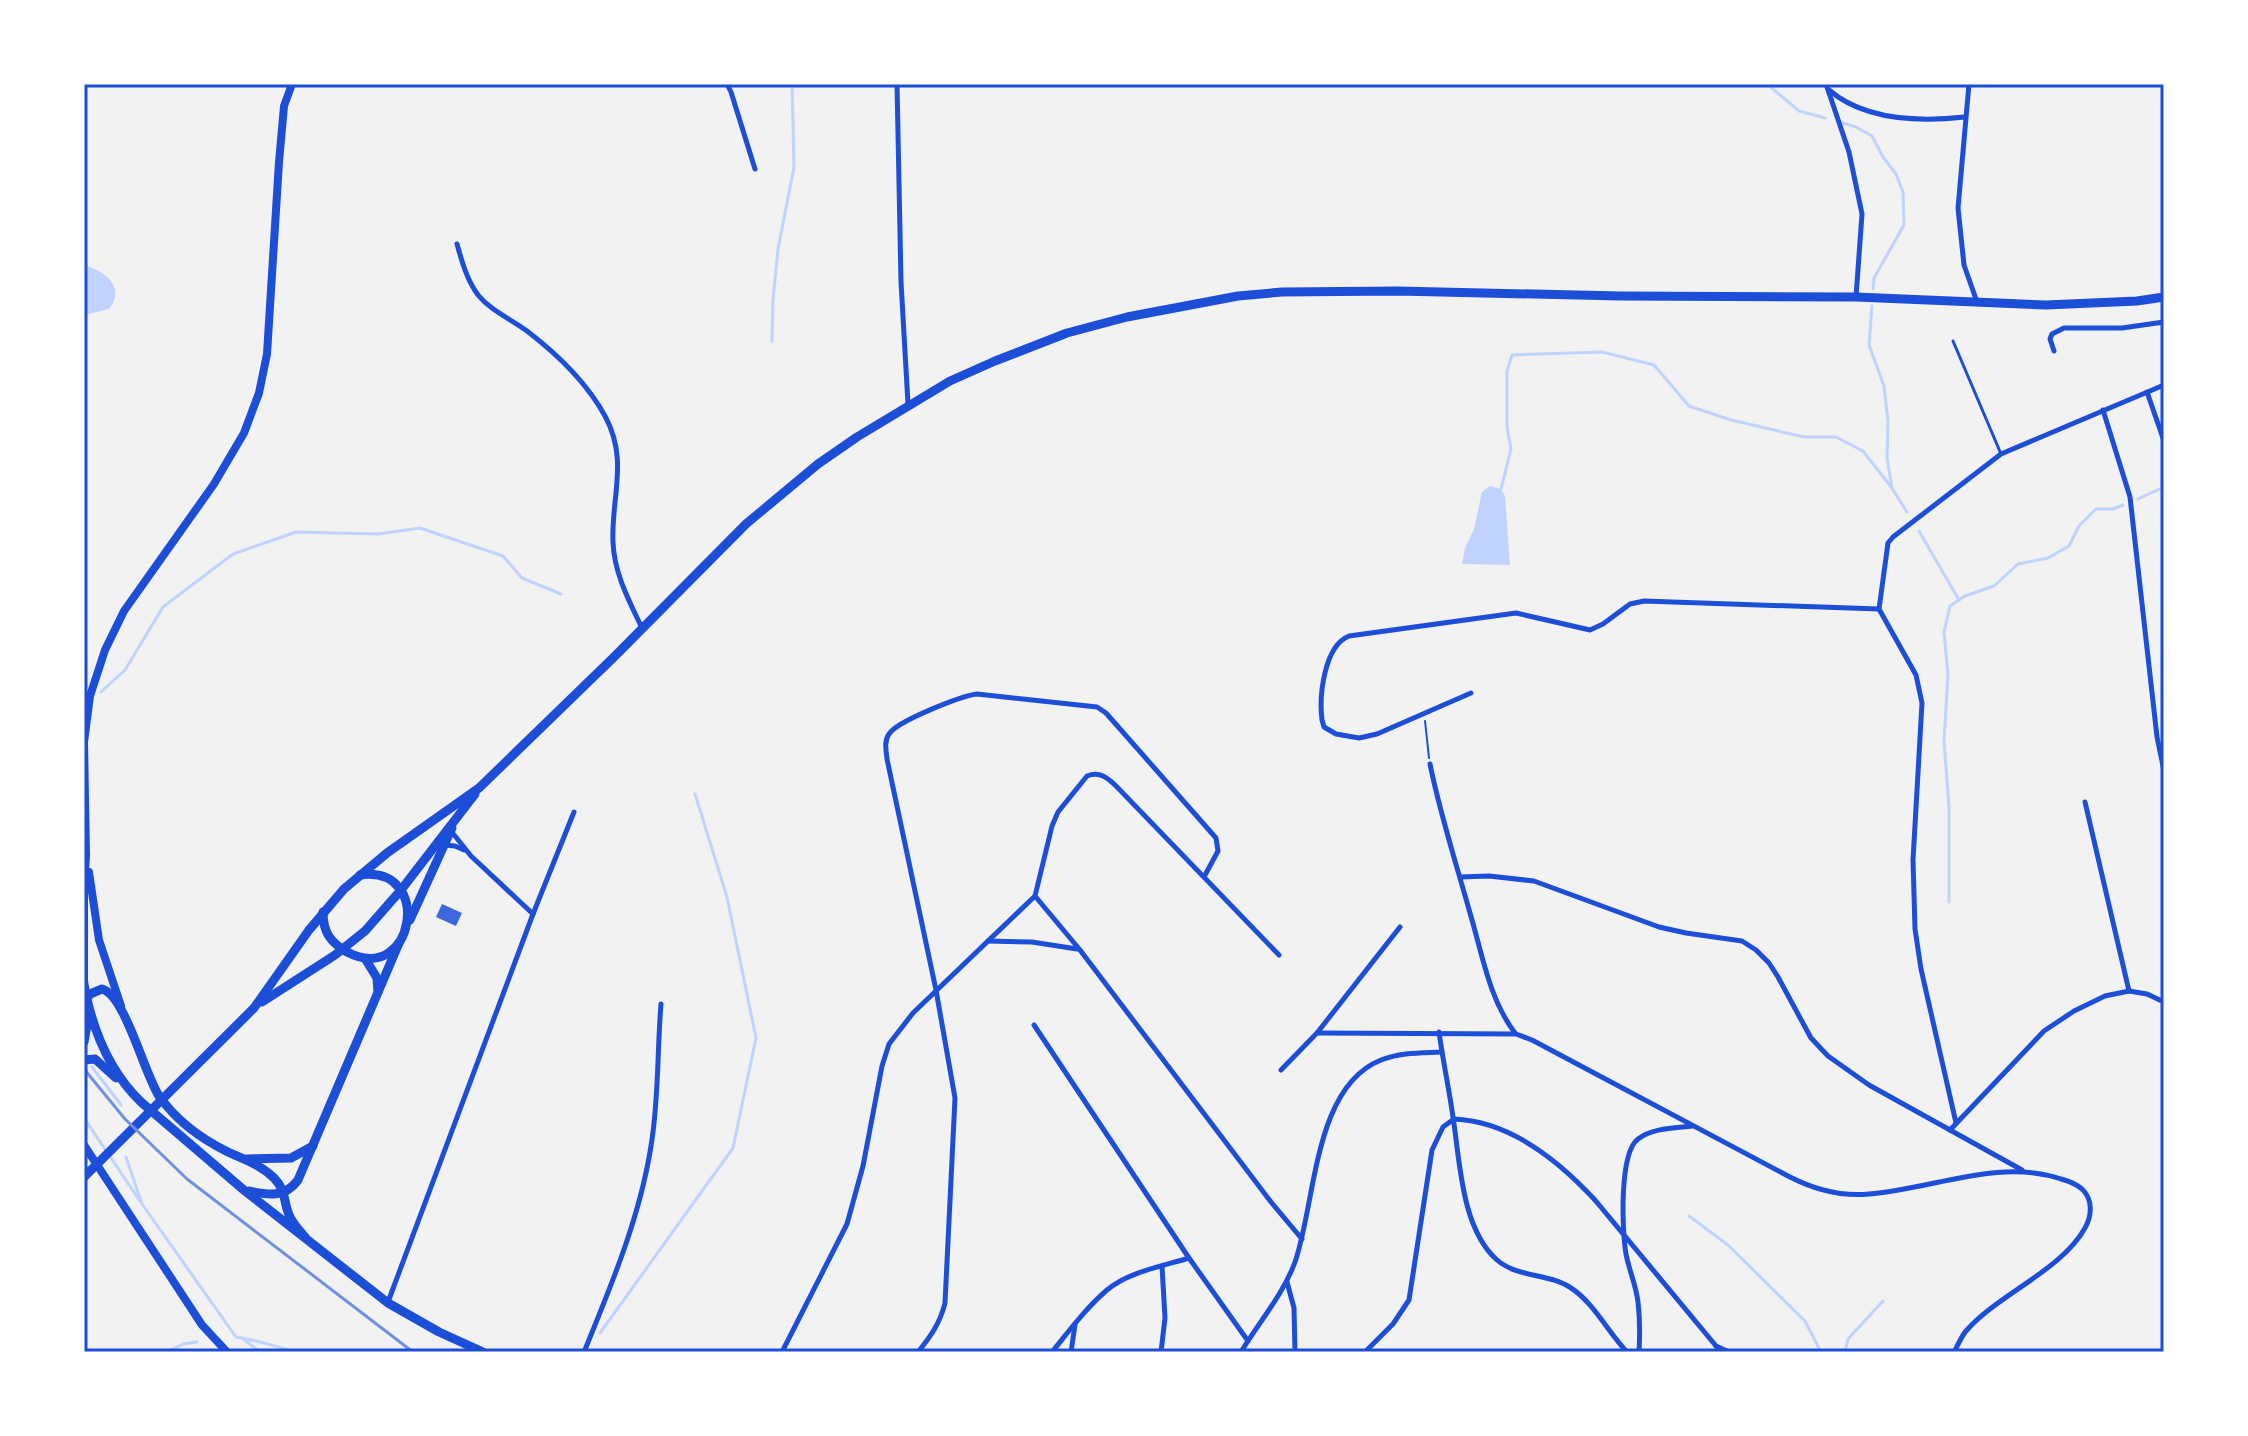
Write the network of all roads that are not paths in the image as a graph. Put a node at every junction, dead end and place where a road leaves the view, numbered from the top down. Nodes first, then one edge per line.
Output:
1 (292, 84) edge
2 (727, 84) edge
3 (897, 84) edge
4 (1969, 84) edge
5 (1827, 87) edge
6 (1965, 117) junction
7 (755, 169) dead end
8 (457, 244) dead end
9 (1856, 297) junction
10 (2164, 297) edge
11 (1977, 302) junction
12 (2164, 322) edge
13 (1953, 341) dead end
14 (2054, 351) dead end
15 (2164, 385) edge
16 (2147, 392) junction
17 (908, 404) junction
18 (2103, 410) junction
19 (2164, 441) edge
20 (2001, 454) junction
21 (1879, 609) junction
22 (642, 628) junction
23 (1471, 693) dead end
24 (1430, 764) road end
25 (2164, 771) edge
26 (479, 788) junction
27 (2085, 802) dead end
28 (574, 812) dead end
29 (460, 814) junction
30 (451, 831) junction
31 (444, 845) junction
32 (86, 855) junction
33 (471, 856) junction
34 (360, 875) junction
35 (385, 876) junction
36 (1204, 877) junction
37 (1460, 877) junction
38 (401, 890) junction
39 (1035, 896) junction
40 (387, 907) junction
41 (323, 912) junction
42 (533, 914) junction
43 (407, 925) junction
44 (1400, 927) dead end
45 (365, 931) junction
46 (329, 938) junction
47 (987, 941) junction
48 (399, 943) junction
49 (343, 950) junction
50 (1080, 950) junction
51 (1279, 955) dead end
52 (363, 959) junction
53 (322, 964) junction
54 (936, 990) junction
55 (2129, 991) junction
56 (378, 995) junction
57 (87, 999) junction
58 (2164, 1002) edge
59 (661, 1004) dead end
60 (122, 1008) junction
61 (254, 1008) junction
62 (89, 1010) junction
63 (1034, 1025) dead end
64 (1439, 1032) junction
65 (1317, 1033) junction
66 (1516, 1034) junction
67 (84, 1042) edge
68 (1442, 1052) junction
69 (84, 1060) edge
70 (1281, 1070) dead end
71 (128, 1089) junction
72 (1454, 1119) junction
73 (1956, 1123) junction
74 (1693, 1126) junction
75 (1950, 1130) junction
76 (84, 1145) edge
77 (314, 1146) junction
78 (243, 1159) junction
79 (2023, 1170) junction
80 (266, 1171) junction
81 (84, 1177) edge
82 (245, 1191) junction
83 (284, 1193) junction
84 (305, 1237) junction
85 (1624, 1237) junction
86 (1302, 1239) junction
87 (1189, 1258) junction
88 (1162, 1266) junction
89 (1287, 1281) junction
90 (388, 1303) junction
91 (1075, 1324) junction
92 (202, 1325) junction
93 (1248, 1341) junction
94 (1716, 1346) junction
95 (215, 1352) edge
96 (227, 1352) edge
97 (483, 1352) edge
98 (584, 1352) edge
99 (782, 1352) edge
100 (918, 1352) edge
101 (1052, 1352) edge
102 (1071, 1352) edge
103 (1161, 1352) edge
104 (1241, 1352) edge
105 (1295, 1352) edge
106 (1365, 1352) edge
107 (1627, 1352) edge
108 (1639, 1352) edge
109 (1721, 1352) edge
110 (1729, 1352) edge
111 (1954, 1352) edge

1 - 32 main road
2 - 7 street
3 - 17 street
4 - 6 street
5 - 6 street
5 - 9 street
6 - 11 street
8 - 22 street
9 - 11 highway
9 - 17 highway
10 - 11 highway
12 - 14 street
13 - 20 lane
15 - 16 street
16 - 18 street
16 - 19 street
17 - 22 highway
18 - 20 street
18 - 25 street
20 - 21 street
21 - 23 street
21 - 73 street
22 - 26 highway
24 - 37 street
26 - 29 highway
26 - 34 highway
27 - 55 street
28 - 42 street
29 - 30 highway
29 - 38 highway
30 - 31 highway
30 - 33 street
31 - 33 street
31 - 43 highway
32 - 57 main road
32 - 60 main road
33 - 42 street
34 - 35 highway
34 - 41 highway
35 - 38 highway
35 - 40 highway
36 - 39 street
36 - 51 street
36 - 54 street
37 - 66 street
37 - 75 street
38 - 40 highway
38 - 43 highway
39 - 47 street
39 - 50 street
40 - 45 highway
41 - 46 highway
41 - 61 highway
42 - 90 street
43 - 48 highway
44 - 65 street
45 - 46 highway
45 - 49 highway
46 - 49 highway
47 - 50 street
47 - 54 street
48 - 52 highway
48 - 56 highway
49 - 52 highway
49 - 53 highway
50 - 86 street
52 - 53 highway
52 - 56 highway
53 - 61 highway
54 - 99 street
54 - 100 street
55 - 58 street
55 - 73 street
56 - 77 highway
57 - 60 highway
57 - 62 highway
59 - 98 street
60 - 78 highway
61 - 81 highway
62 - 67 highway
62 - 71 highway
63 - 87 street
64 - 65 street
64 - 66 street
64 - 68 street
65 - 70 street
66 - 74 street
68 - 72 street
68 - 86 street
69 - 71 highway
71 - 82 highway
72 - 85 street
72 - 106 street
72 - 107 street
73 - 75 street
74 - 79 street
74 - 85 street
75 - 79 street
76 - 92 main road
77 - 78 highway
77 - 83 highway
78 - 80 highway
79 - 111 street
80 - 82 highway
80 - 83 highway
82 - 83 highway
82 - 84 highway
83 - 84 highway
84 - 90 highway
85 - 94 street
85 - 108 street
86 - 89 street
87 - 88 street
87 - 93 street
88 - 91 street
88 - 103 street
89 - 93 street
89 - 105 street
90 - 97 highway
91 - 101 street
91 - 102 street
92 - 95 main road
92 - 96 main road
93 - 104 street
94 - 109 street
94 - 110 street

